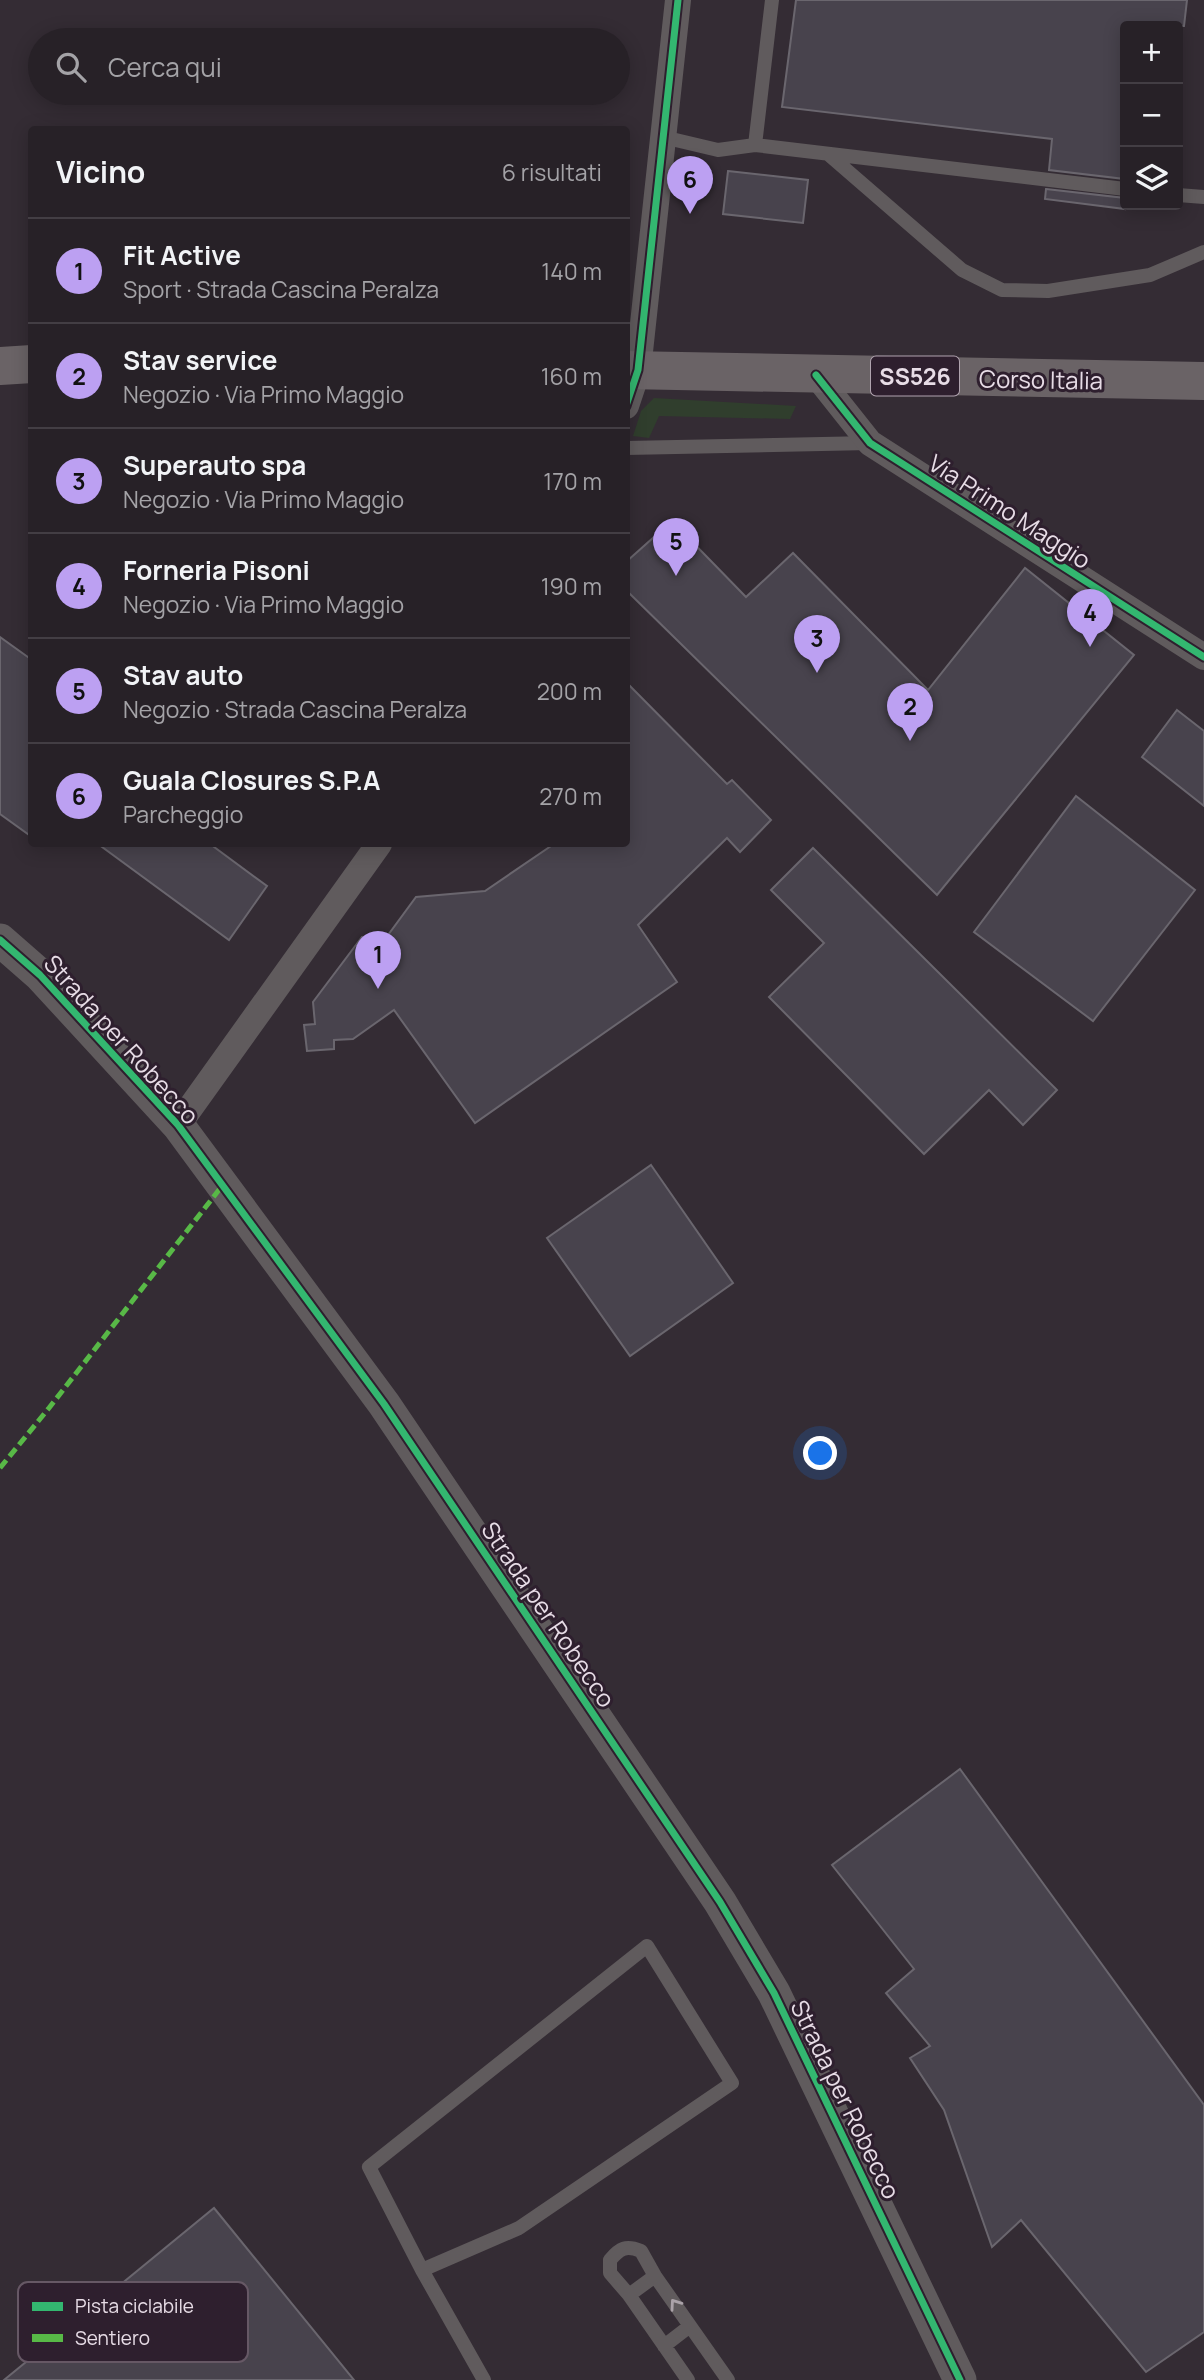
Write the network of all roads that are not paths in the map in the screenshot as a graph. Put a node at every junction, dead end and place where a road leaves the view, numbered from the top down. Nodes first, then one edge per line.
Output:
1 (678, 0) edge
2 (772, 0) edge
3 (663, 137) junction
4 (755, 145) junction
5 (828, 154) junction
6 (1120, 188) edge
7 (1183, 195) edge
8 (1204, 197) edge
9 (1204, 252) edge
10 (28, 364) edge
11 (0, 366) edge
12 (632, 370) edge
13 (816, 375) junction
14 (1204, 381) edge
15 (870, 443) junction
16 (630, 448) edge
17 (1204, 657) edge
18 (377, 847) edge
19 (0, 940) edge
20 (178, 1125) junction
21 (422, 2270) junction
22 (655, 2276) junction
23 (629, 2295) junction
24 (690, 2326) junction
25 (664, 2346) junction
26 (484, 2380) edge
27 (688, 2380) edge
28 (727, 2380) edge
29 (960, 2380) edge

1 - 3 street
2 - 4 lane
3 - 4 lane
3 - 12 street
4 - 5 lane
5 - 6 lane
5 - 9 lane
7 - 8 lane
10 - 11 main road
12 - 13 main road, Corso Italia / SS526
13 - 14 main road, Corso Italia / SS526
13 - 15 street, Via Primo Maggio
15 - 16 lane
15 - 17 street, Via Primo Maggio
18 - 20 street
19 - 20 street, Strada per Robecco
20 - 29 street, Strada per Robecco
21 - 21 lane
21 - 26 lane
22 - 23 lane
22 - 23 lane
24 -> 22 lane
23 - 25 lane
24 - 25 lane
24 - 28 lane
25 - 27 lane

